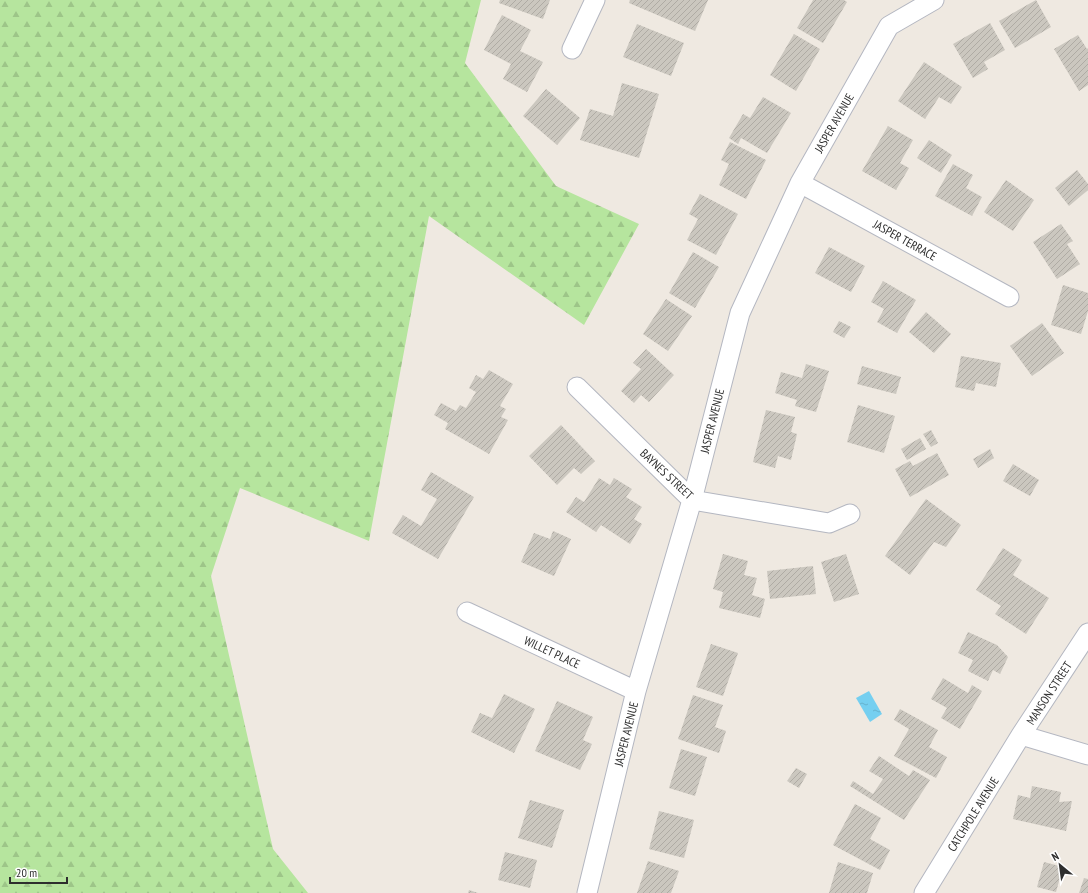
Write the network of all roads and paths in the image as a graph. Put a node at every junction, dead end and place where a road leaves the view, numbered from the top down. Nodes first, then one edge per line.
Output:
1 (595, 0) edge
2 (934, 0) edge
3 (572, 49) dead end
4 (800, 183) junction
5 (1009, 297) dead end
6 (577, 387) dead end
7 (692, 500) junction
8 (850, 514) dead end
9 (467, 612) dead end
10 (1088, 633) edge
11 (636, 691) junction
12 (1021, 735) junction
13 (1088, 755) edge
14 (587, 893) edge
15 (924, 893) edge

1 - 3 street
2 - 4 street, JASPER AVENUE
4 - 5 street, JASPER TERRACE
4 - 7 street, JASPER AVENUE
6 - 7 street, BAYNES STREET
7 - 8 street, BAYNES STREET
7 - 11 street, JASPER AVENUE
9 - 11 street, WILLET PLACE
10 - 12 street, MANSON STREET
11 - 14 street, JASPER AVENUE
12 - 13 street, MANSON STREET
12 - 15 street, CATCHPOLE AVENUE

